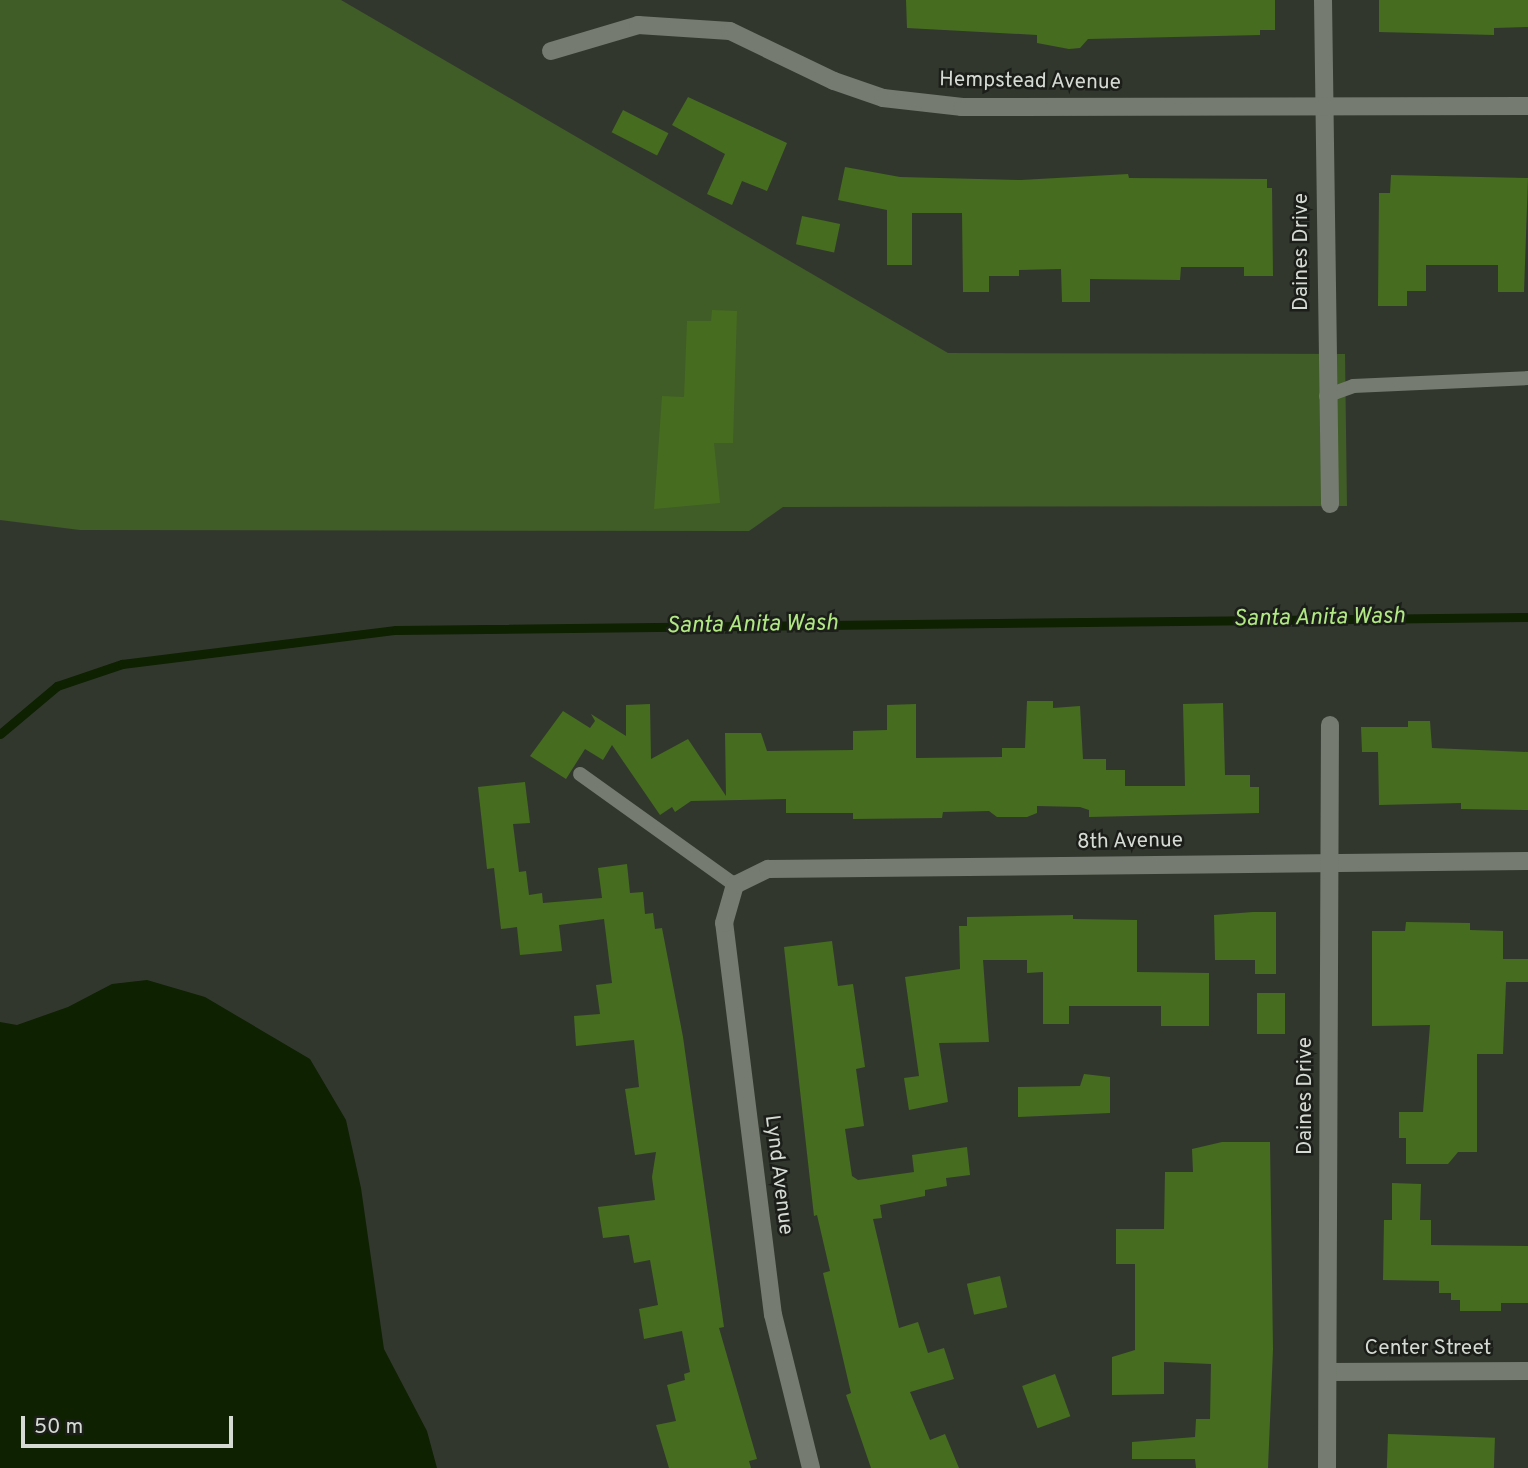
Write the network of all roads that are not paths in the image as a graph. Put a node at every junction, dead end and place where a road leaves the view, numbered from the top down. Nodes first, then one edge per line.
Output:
1 (1323, 0) edge
2 (551, 51) dead end
3 (1324, 106) junction
4 (1528, 106) edge
5 (1528, 378) edge
6 (1326, 396) junction
7 (1330, 503) dead end
8 (1330, 725) dead end
9 (580, 774) dead end
10 (1528, 861) edge
11 (1331, 863) junction
12 (735, 885) junction
13 (1528, 1371) edge
14 (1328, 1372) junction
15 (811, 1468) edge
16 (1327, 1468) edge

1 - 3 street, Daines Drive
2 - 3 street, Hempstead Avenue
3 - 4 street, Hempstead Avenue
3 - 6 street, Daines Drive
5 - 6 lane
6 - 7 street, Daines Drive
8 - 11 street, Daines Drive
9 - 12 lane
10 - 11 street, 8th Avenue
11 - 12 street, 8th Avenue
11 - 14 street, Daines Drive
12 - 15 street, Lynd Avenue
13 - 14 street, Center Street
14 - 16 street, Daines Drive

